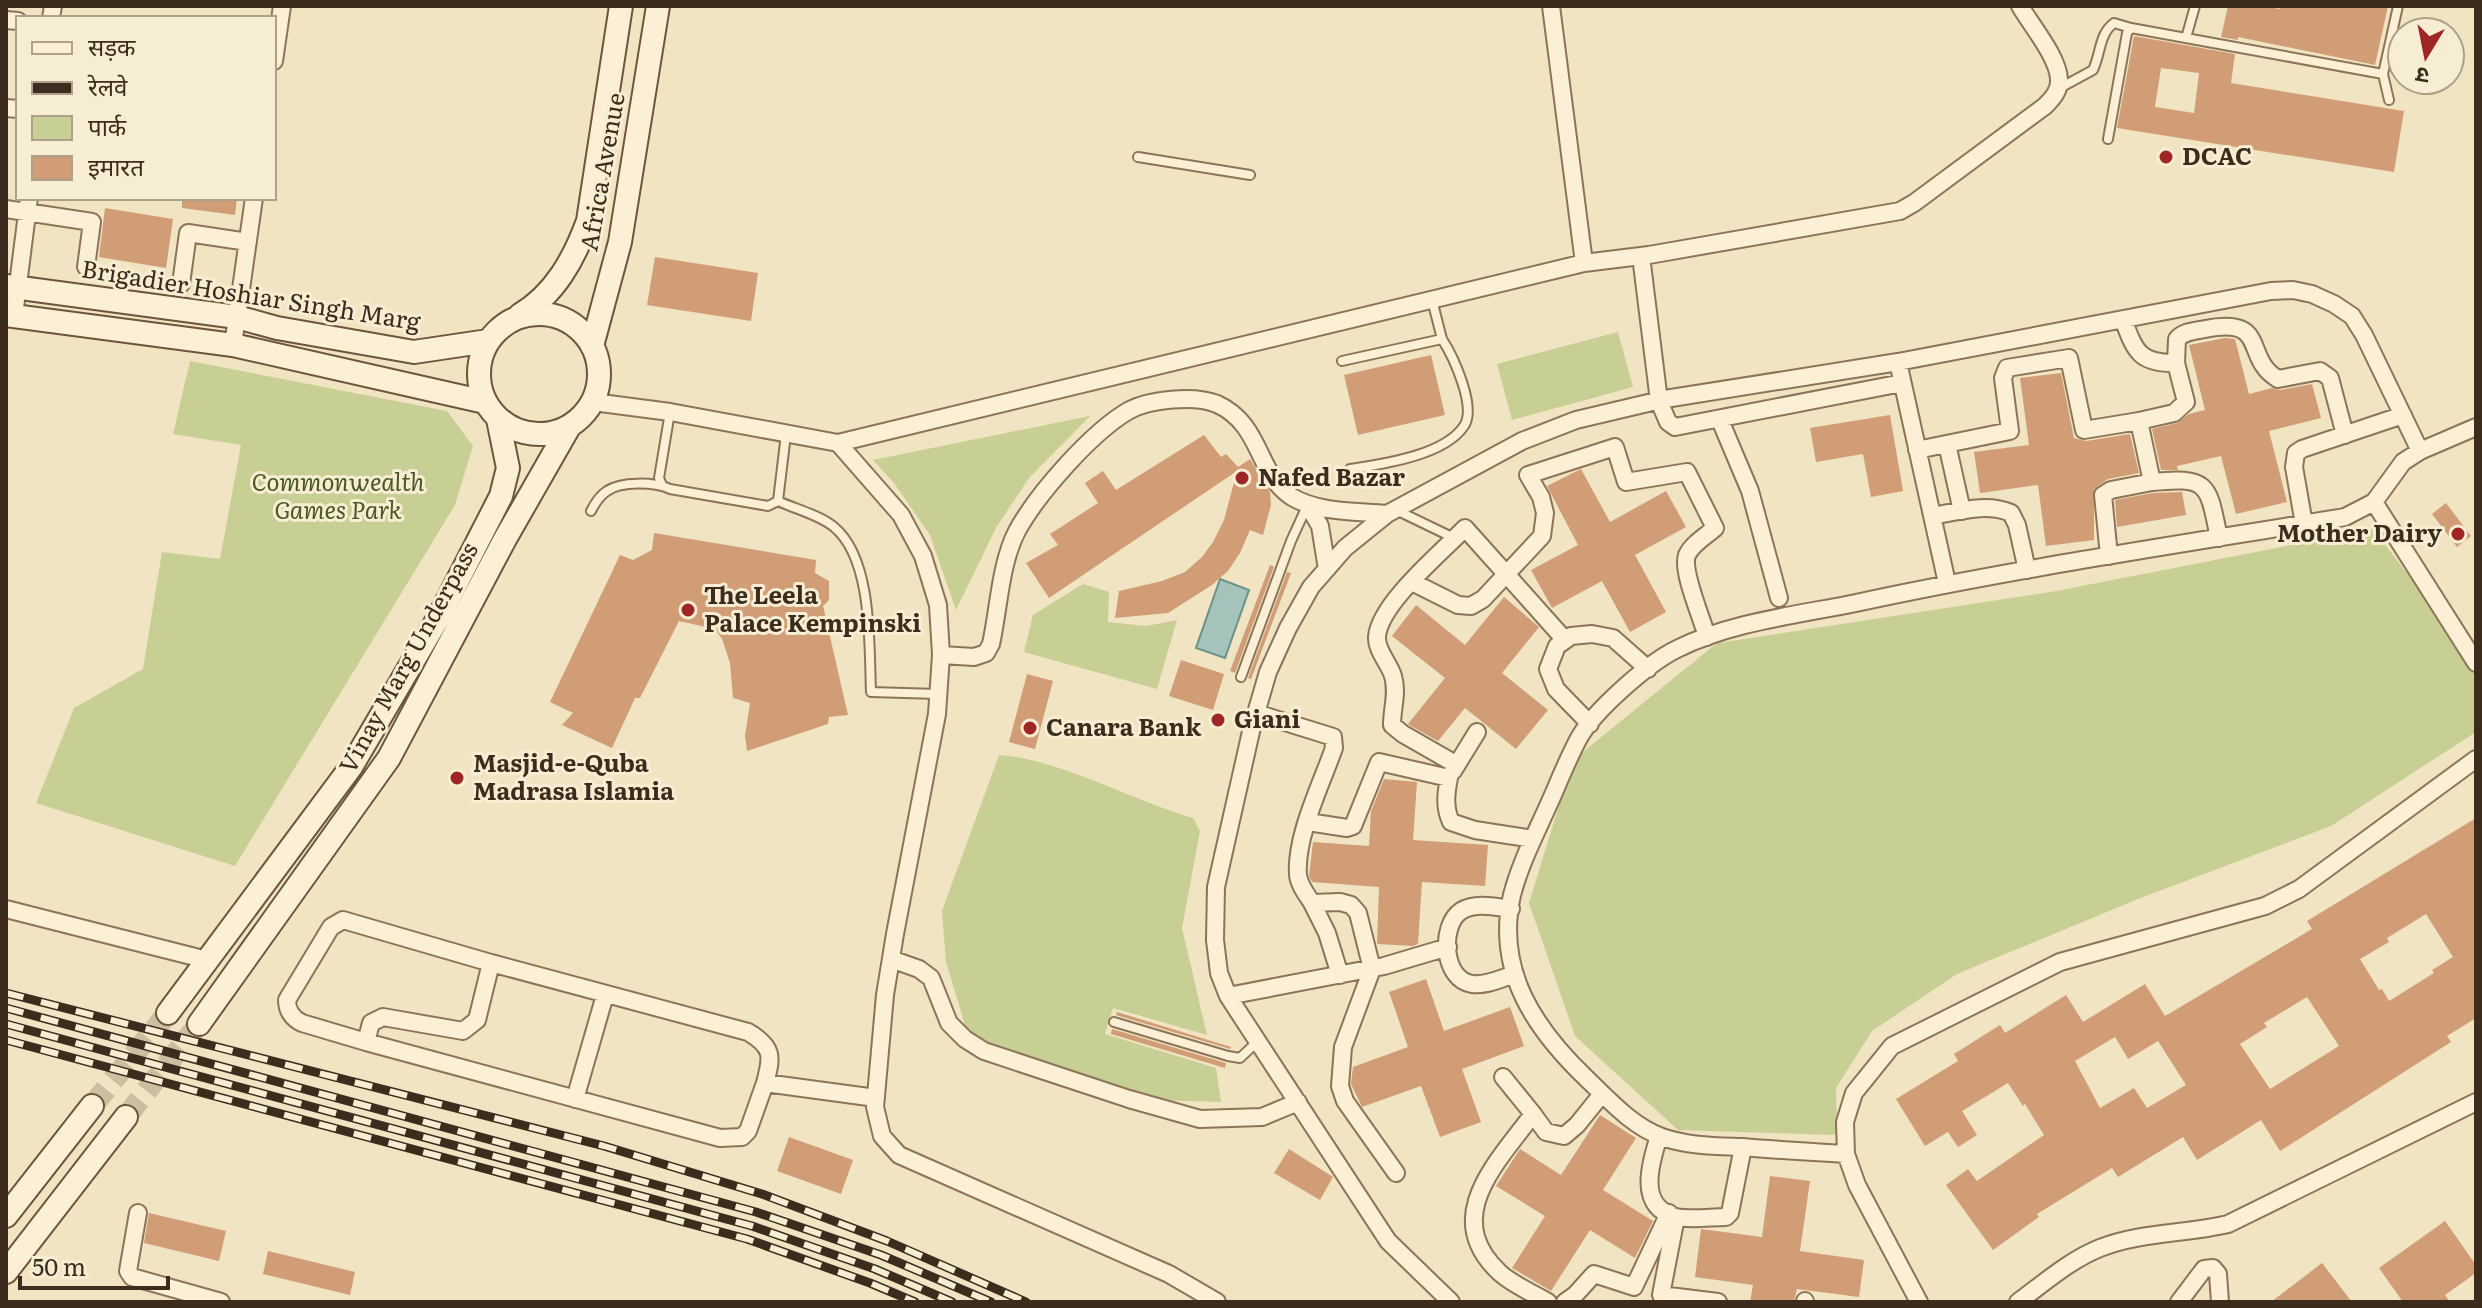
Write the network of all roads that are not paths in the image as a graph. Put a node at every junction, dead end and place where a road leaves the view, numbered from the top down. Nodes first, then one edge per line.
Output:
1 (282, 6) edge
2 (621, 6) edge
3 (658, 6) edge
4 (1551, 6) edge
5 (2020, 6) edge
6 (2195, 6) edge
7 (2398, 6) edge
8 (2131, 28) junction
9 (2186, 38) junction
10 (276, 45) edge
11 (2383, 74) junction
12 (2057, 89) junction
13 (2389, 100) dead end
14 (2108, 139) dead end
15 (1138, 157) dead end
16 (1250, 175) dead end
17 (254, 200) edge
18 (28, 204) edge
19 (6, 209) edge
20 (248, 242) junction
21 (1641, 256) junction
22 (1584, 263) junction
23 (86, 267) dead end
24 (181, 284) dead end
25 (12, 287) edge
26 (1432, 300) junction
27 (10, 315) edge
28 (237, 317) junction
29 (2123, 319) junction
30 (512, 320) junction
31 (1442, 339) junction
32 (488, 341) junction
33 (233, 345) junction
34 (592, 346) junction
35 (1342, 361) dead end
36 (1898, 362) junction
37 (2176, 363) junction
38 (1902, 383) junction
39 (1659, 401) junction
40 (593, 402) junction
41 (492, 411) junction
42 (670, 412) junction
43 (2403, 415) junction
44 (1720, 420) junction
45 (2139, 421) junction
46 (569, 427) junction
47 (2476, 427) edge
48 (786, 434) junction
49 (2345, 435) junction
50 (838, 443) junction
51 (1947, 444) junction
52 (1917, 450) junction
53 (2420, 451) junction
54 (1350, 469) dead end
55 (2152, 482) junction
56 (662, 485) junction
57 (778, 501) junction
58 (2374, 502) junction
59 (1307, 504) junction
60 (591, 511) dead end
61 (1962, 511) junction
62 (1392, 512) junction
63 (1932, 516) junction
64 (2304, 524) junction
65 (1455, 538) junction
66 (2219, 538) junction
67 (2109, 556) junction
68 (1327, 569) junction
69 (2027, 570) junction
70 (1505, 573) junction
71 (1412, 582) junction
72 (1947, 583) junction
73 (1779, 598) dead end
74 (1707, 637) junction
75 (1565, 640) junction
76 (941, 655) junction
77 (2476, 663) edge
78 (1648, 669) junction
79 (1241, 677) dead end
80 (938, 694) junction
81 (1256, 713) junction
82 (1590, 724) junction
83 (1477, 732) dead end
84 (2476, 759) edge
85 (1453, 771) junction
86 (1308, 822) junction
87 (1533, 839) junction
88 (1312, 903) junction
89 (6, 909) edge
90 (1511, 909) junction
91 (1448, 947) junction
92 (891, 959) junction
93 (207, 960) junction
94 (491, 963) junction
95 (1372, 969) junction
96 (1515, 974) junction
97 (1340, 975) junction
98 (605, 995) junction
99 (1228, 996) junction
100 (168, 1013) tunnel mouth
101 (1114, 1022) dead end
102 (199, 1024) tunnel mouth
103 (1258, 1041) junction
104 (366, 1042) junction
105 (1503, 1077) dead end
106 (765, 1083) junction
107 (1602, 1094) junction
108 (876, 1098) junction
109 (575, 1099) junction
110 (1298, 1102) junction
111 (2476, 1102) edge
112 (92, 1106) tunnel mouth
113 (1533, 1114) junction
114 (126, 1117) tunnel mouth
115 (1659, 1136) junction
116 (1743, 1147) junction
117 (1846, 1154) junction
118 (1396, 1173) dead end
119 (138, 1213) dead end
120 (1672, 1215) junction
121 (6, 1216) edge
122 (6, 1272) edge
123 (221, 1302) edge
124 (1217, 1302) edge
125 (1451, 1302) edge
126 (1548, 1302) edge
127 (1565, 1302) edge
128 (1718, 1302) edge
129 (1919, 1302) edge
130 (2018, 1302) edge
131 (2179, 1302) edge
132 (2220, 1302) edge

1 - 10 street
2 - 30 main road, Africa Avenue
3 - 34 main road, Africa Avenue
4 - 22 street
5 - 12 street
6 - 9 lane
7 - 11 lane
8 - 9 lane
8 - 12 lane
8 - 14 lane
9 - 11 lane
11 - 13 lane
12 - 21 street
15 - 16 lane
17 - 20 street
18 - 19 street
18 - 23 street
18 - 25 street
20 - 24 street
20 - 28 street
21 - 22 street
21 - 39 street
22 - 26 street
25 - 27 street
25 - 28 main road, Brigadier Hoshiar Singh Marg
26 - 31 lane
26 - 50 street
27 - 33 main road
28 - 32 main road, Brigadier Hoshiar Singh Marg
28 - 33 street
29 - 36 street
29 - 37 street
29 - 43 street
30 - 32 main road
30 - 34 main road
31 - 35 lane
31 - 54 lane
32 - 41 main road
33 - 41 main road
34 - 40 main road
36 - 38 street
36 - 39 street
37 - 45 street
37 - 49 street
38 - 44 street
38 - 52 street
39 - 44 street
39 - 62 street
40 - 42 street
40 - 46 main road
41 - 46 main road
41 - 93 main road, Vinay Marg Underpass
42 - 48 street
42 - 56 lane
43 - 49 street
43 - 53 street
44 - 73 street
45 - 51 street
45 - 55 street
46 - 102 main road, Vinay Marg Underpass
47 - 53 street
48 - 50 street
48 - 57 lane
49 - 64 street
50 - 76 street
51 - 52 street
51 - 61 street
52 - 63 street
53 - 58 street
55 - 66 street
55 - 67 street
56 - 57 lane
56 - 60 lane
57 - 80 lane
58 - 64 street
58 - 77 street
59 - 62 street
59 - 68 street
59 - 76 street
59 - 79 lane
61 - 63 street
61 - 69 street
62 - 65 lane
62 - 68 street
63 - 72 street
64 - 66 street
65 - 70 street
65 - 71 street
66 - 67 street
67 - 69 street
68 - 81 street
69 - 72 street
70 - 71 street
70 - 74 street
70 - 75 street
71 - 85 street
72 - 74 street
74 - 78 street
75 - 78 street
75 - 82 street
76 - 80 street
78 - 82 street
80 - 92 street
81 - 86 street
81 - 99 street
82 - 87 street
83 - 85 street
84 - 117 street
85 - 86 street
85 - 87 street
86 - 88 street
87 - 90 street
88 - 95 street
88 - 97 street
89 - 93 street
90 - 91 street
90 - 96 street
91 - 95 street
91 - 96 street
92 - 108 street
92 - 110 street
93 - 100 main road, Vinay Marg Underpass
94 - 98 street
94 - 104 street
94 - 104 street
95 - 97 street
95 - 118 street
96 - 107 street
97 - 99 street
98 - 106 street
98 - 109 street
99 - 103 street
101 - 103 lane
103 - 110 street
104 - 109 street
105 - 113 street
106 - 108 street
106 - 109 street
107 - 113 street
107 - 115 street
108 - 124 street
110 - 125 street
111 - 130 street
112 - 121 main road
113 - 126 street
114 - 122 main road
115 - 116 street
115 - 120 street
116 - 117 street
116 - 120 street
117 - 129 street
119 - 123 street
120 - 127 street
120 - 128 street
131 - 132 street

